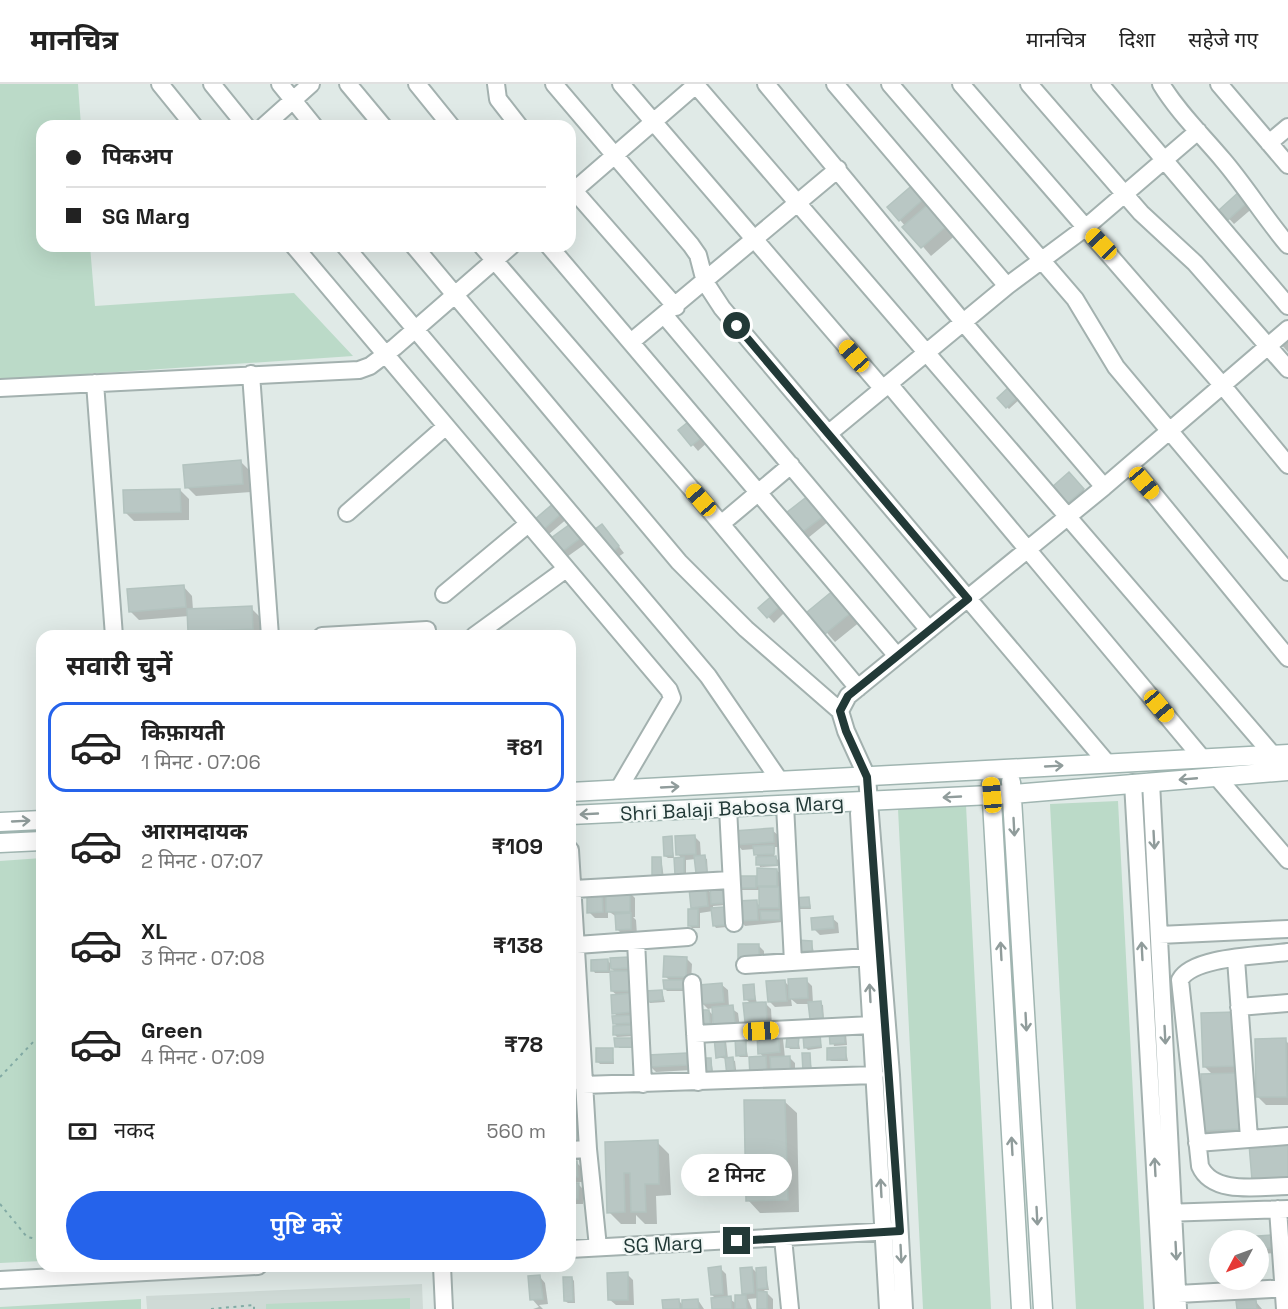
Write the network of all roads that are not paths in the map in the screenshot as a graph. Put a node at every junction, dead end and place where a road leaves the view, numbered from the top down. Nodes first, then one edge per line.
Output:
1 (159, 84) edge
2 (212, 84) edge
3 (280, 84) edge
4 (311, 84) edge
5 (348, 84) edge
6 (417, 84) edge
7 (496, 84) edge
8 (554, 84) edge
9 (621, 84) edge
10 (696, 84) edge
11 (766, 84) edge
12 (835, 84) edge
13 (890, 84) edge
14 (961, 84) edge
15 (1029, 84) edge
16 (1100, 84) edge
17 (1161, 84) edge
18 (1223, 85) edge
19 (293, 100) junction
20 (189, 120) edge
21 (241, 120) edge
22 (271, 120) edge
23 (309, 120) edge
24 (378, 120) edge
25 (446, 120) edge
26 (514, 120) edge
27 (654, 122) junction
28 (1288, 127) edge
29 (1198, 131) junction
30 (1269, 143) junction
31 (615, 156) junction
32 (1165, 160) junction
33 (1288, 165) edge
34 (838, 169) junction
35 (576, 186) edge
36 (1124, 194) junction
37 (576, 196) edge
38 (797, 201) junction
39 (1084, 228) junction
40 (754, 238) junction
41 (1288, 245) edge
42 (299, 252) edge
43 (350, 252) edge
44 (419, 252) edge
45 (487, 252) edge
46 (504, 252) edge
47 (554, 252) edge
48 (1040, 260) junction
49 (494, 261) junction
50 (705, 282) junction
51 (1007, 286) junction
52 (454, 295) junction
53 (1288, 306) edge
54 (671, 311) junction
55 (963, 322) junction
56 (1288, 329) edge
57 (414, 330) junction
58 (631, 342) junction
59 (1268, 346) junction
60 (926, 353) junction
61 (385, 355) junction
62 (1288, 369) edge
63 (251, 374) junction
64 (95, 383) junction
65 (1223, 386) junction
66 (886, 387) junction
67 (0, 388) edge
68 (446, 427) junction
69 (1168, 431) junction
70 (828, 434) junction
71 (791, 465) junction
72 (1130, 465) junction
73 (1288, 465) edge
74 (1104, 487) junction
75 (759, 492) junction
76 (347, 513) dead end
77 (1069, 516) junction
78 (528, 524) junction
79 (720, 524) junction
80 (1028, 549) junction
81 (566, 569) junction
82 (1288, 572) edge
83 (444, 594) dead end
84 (968, 599) junction
85 (114, 630) edge
86 (270, 630) edge
87 (482, 630) edge
88 (929, 630) junction
89 (897, 656) junction
90 (1288, 658) edge
91 (858, 688) junction
92 (840, 711) junction
93 (1280, 754) edge
94 (1202, 758) junction
95 (1107, 763) junction
96 (1009, 769) junction
97 (990, 770) junction
98 (1288, 771) edge
99 (862, 773) junction
100 (1216, 776) junction
101 (780, 781) junction
102 (1151, 782) junction
103 (1133, 783) junction
104 (618, 790) junction
105 (576, 792) edge
106 (1012, 794) junction
107 (992, 795) junction
108 (864, 802) junction
109 (785, 805) junction
110 (728, 808) junction
111 (576, 815) edge
112 (36, 820) edge
113 (0, 822) edge
114 (36, 841) edge
115 (0, 843) edge
116 (1288, 860) edge
117 (731, 880) junction
118 (576, 889) edge
119 (734, 923) dead end
120 (1288, 929) edge
121 (1159, 935) junction
122 (576, 937) edge
123 (688, 937) dead end
124 (636, 940) junction
125 (577, 945) junction
126 (1288, 952) edge
127 (868, 957) junction
128 (1236, 959) junction
129 (793, 962) junction
130 (745, 964) dead end
131 (692, 983) dead end
132 (1288, 1003) edge
133 (1239, 1007) junction
134 (872, 1025) junction
135 (695, 1034) junction
136 (576, 1038) edge
137 (875, 1075) junction
138 (698, 1082) junction
139 (643, 1084) junction
140 (583, 1085) junction
141 (1288, 1136) edge
142 (1249, 1138) junction
143 (1197, 1143) junction
144 (588, 1149) junction
145 (576, 1150) edge
146 (1288, 1186) edge
147 (1283, 1209) edge
148 (1166, 1213) junction
149 (892, 1231) junction
150 (783, 1238) junction
151 (598, 1247) junction
152 (576, 1249) edge
153 (147, 1272) edge
154 (442, 1272) edge
155 (0, 1280) edge
156 (1286, 1288) edge
157 (1178, 1301) edge
158 (444, 1309) edge
159 (790, 1309) edge
160 (888, 1309) edge
161 (904, 1309) edge
162 (1021, 1309) edge
163 (1043, 1309) edge
164 (1163, 1309) edge
165 (1285, 1309) edge

1 - 20 street
2 - 21 street
3 - 19 street
4 - 19 street
5 - 24 street
6 - 25 street
7 - 26 street
8 - 31 street
9 - 27 street
10 - 27 street
10 - 38 street
11 - 34 street
12 - 51 street
13 - 48 street
14 - 39 street
15 - 36 street
16 - 32 street
17 - 29 street
18 - 30 street
19 - 22 street
19 - 23 street
27 - 31 street
27 - 40 street
28 - 30 street
29 - 32 street
29 - 41 street
30 - 33 street
31 - 35 street
31 - 50 street
32 - 36 street
32 - 53 street
34 - 38 street
34 - 55 street
36 - 39 street
36 - 59 street
37 - 54 street
38 - 40 street
38 - 60 street
39 - 48 street
39 - 65 street
40 - 50 street
40 - 66 street
42 - 61 street
43 - 57 street
44 - 52 street
45 - 49 street
46 - 49 street
47 - 58 street
48 - 51 street
48 - 69 street
49 - 52 street
49 - 79 street
50 - 54 street
50 - 70 street
51 - 55 street
52 - 57 street
52 - 92 street
54 - 58 street
54 - 71 street
55 - 60 street
55 - 74 street
56 - 59 street
57 - 61 street
57 - 101 street
58 - 75 street
59 - 62 street
59 - 65 street
60 - 66 street
60 - 77 street
61 - 63 street
61 - 68 street
63 - 64 street
63 - 86 street
64 - 67 street
64 - 85 street
65 - 69 street
65 - 73 street
66 - 70 street
66 - 80 street
68 - 76 street
68 - 78 street
69 - 72 street
69 - 82 street
70 - 84 street
71 - 75 street
71 - 88 street
72 - 74 street
72 - 90 street
74 - 77 street
75 - 79 street
75 - 89 street
77 - 80 street
77 - 93 street
78 - 81 street
78 - 83 street
79 - 91 street
80 - 84 street
80 - 94 street
81 - 87 street
81 - 104 street
84 - 88 street
84 - 95 street
88 - 89 street
89 - 91 street
91 - 92 street
92 - 99 street
93 - 94 street, Shri Balaji Babosa Marg
94 - 95 street, Shri Balaji Babosa Marg
96 -> 95 street, Shri Balaji Babosa Marg
96 - 97 street, Shri Balaji Babosa Marg
96 - 106 street
97 - 99 street, Shri Balaji Babosa Marg
97 - 107 street
98 - 100 street, Shri Balaji Babosa Marg
99 - 101 street, Shri Balaji Babosa Marg
99 - 108 street
100 -> 102 street, Shri Balaji Babosa Marg
100 - 116 street
104 -> 101 street, Shri Balaji Babosa Marg
102 - 103 street, Shri Balaji Babosa Marg
102 -> 121 street
103 - 106 street, Shri Balaji Babosa Marg
148 -> 103 street
104 - 105 street, Shri Balaji Babosa Marg
106 - 107 street, Shri Balaji Babosa Marg
106 -> 163 street
107 -> 108 street, Shri Balaji Babosa Marg
162 -> 107 street
108 - 109 street, Shri Balaji Babosa Marg
108 - 127 street
108 - 149 street
109 - 110 street, Shri Balaji Babosa Marg
109 - 129 street
110 -> 111 street, Shri Balaji Babosa Marg
110 - 117 street
113 -> 112 street
114 - 115 street
117 - 118 street
117 - 119 street
120 - 121 street
121 -> 148 street
122 - 125 street
123 - 124 street
124 - 125 street
124 - 139 street
125 - 136 street
126 - 128 street
127 - 129 street
134 -> 127 street
128 - 133 street
128 - 143 street
129 - 130 street
131 - 135 street
132 - 133 street
133 - 142 street
134 - 135 street
134 - 137 street
135 - 138 street
136 - 140 street
137 - 138 street
149 -> 137 street
138 - 139 street
139 - 140 street
140 - 144 street
141 - 142 street
142 - 143 street
143 - 146 street
144 - 145 street
144 - 151 street
147 - 148 street
147 - 156 street
148 -> 157 street
148 - 164 street
149 - 150 street, SG Marg
149 - 160 street
149 -> 161 street
150 - 151 street, SG Marg
150 - 159 street
151 - 152 street, SG Marg
153 - 155 street
154 - 158 street
156 - 157 street
156 - 165 street

